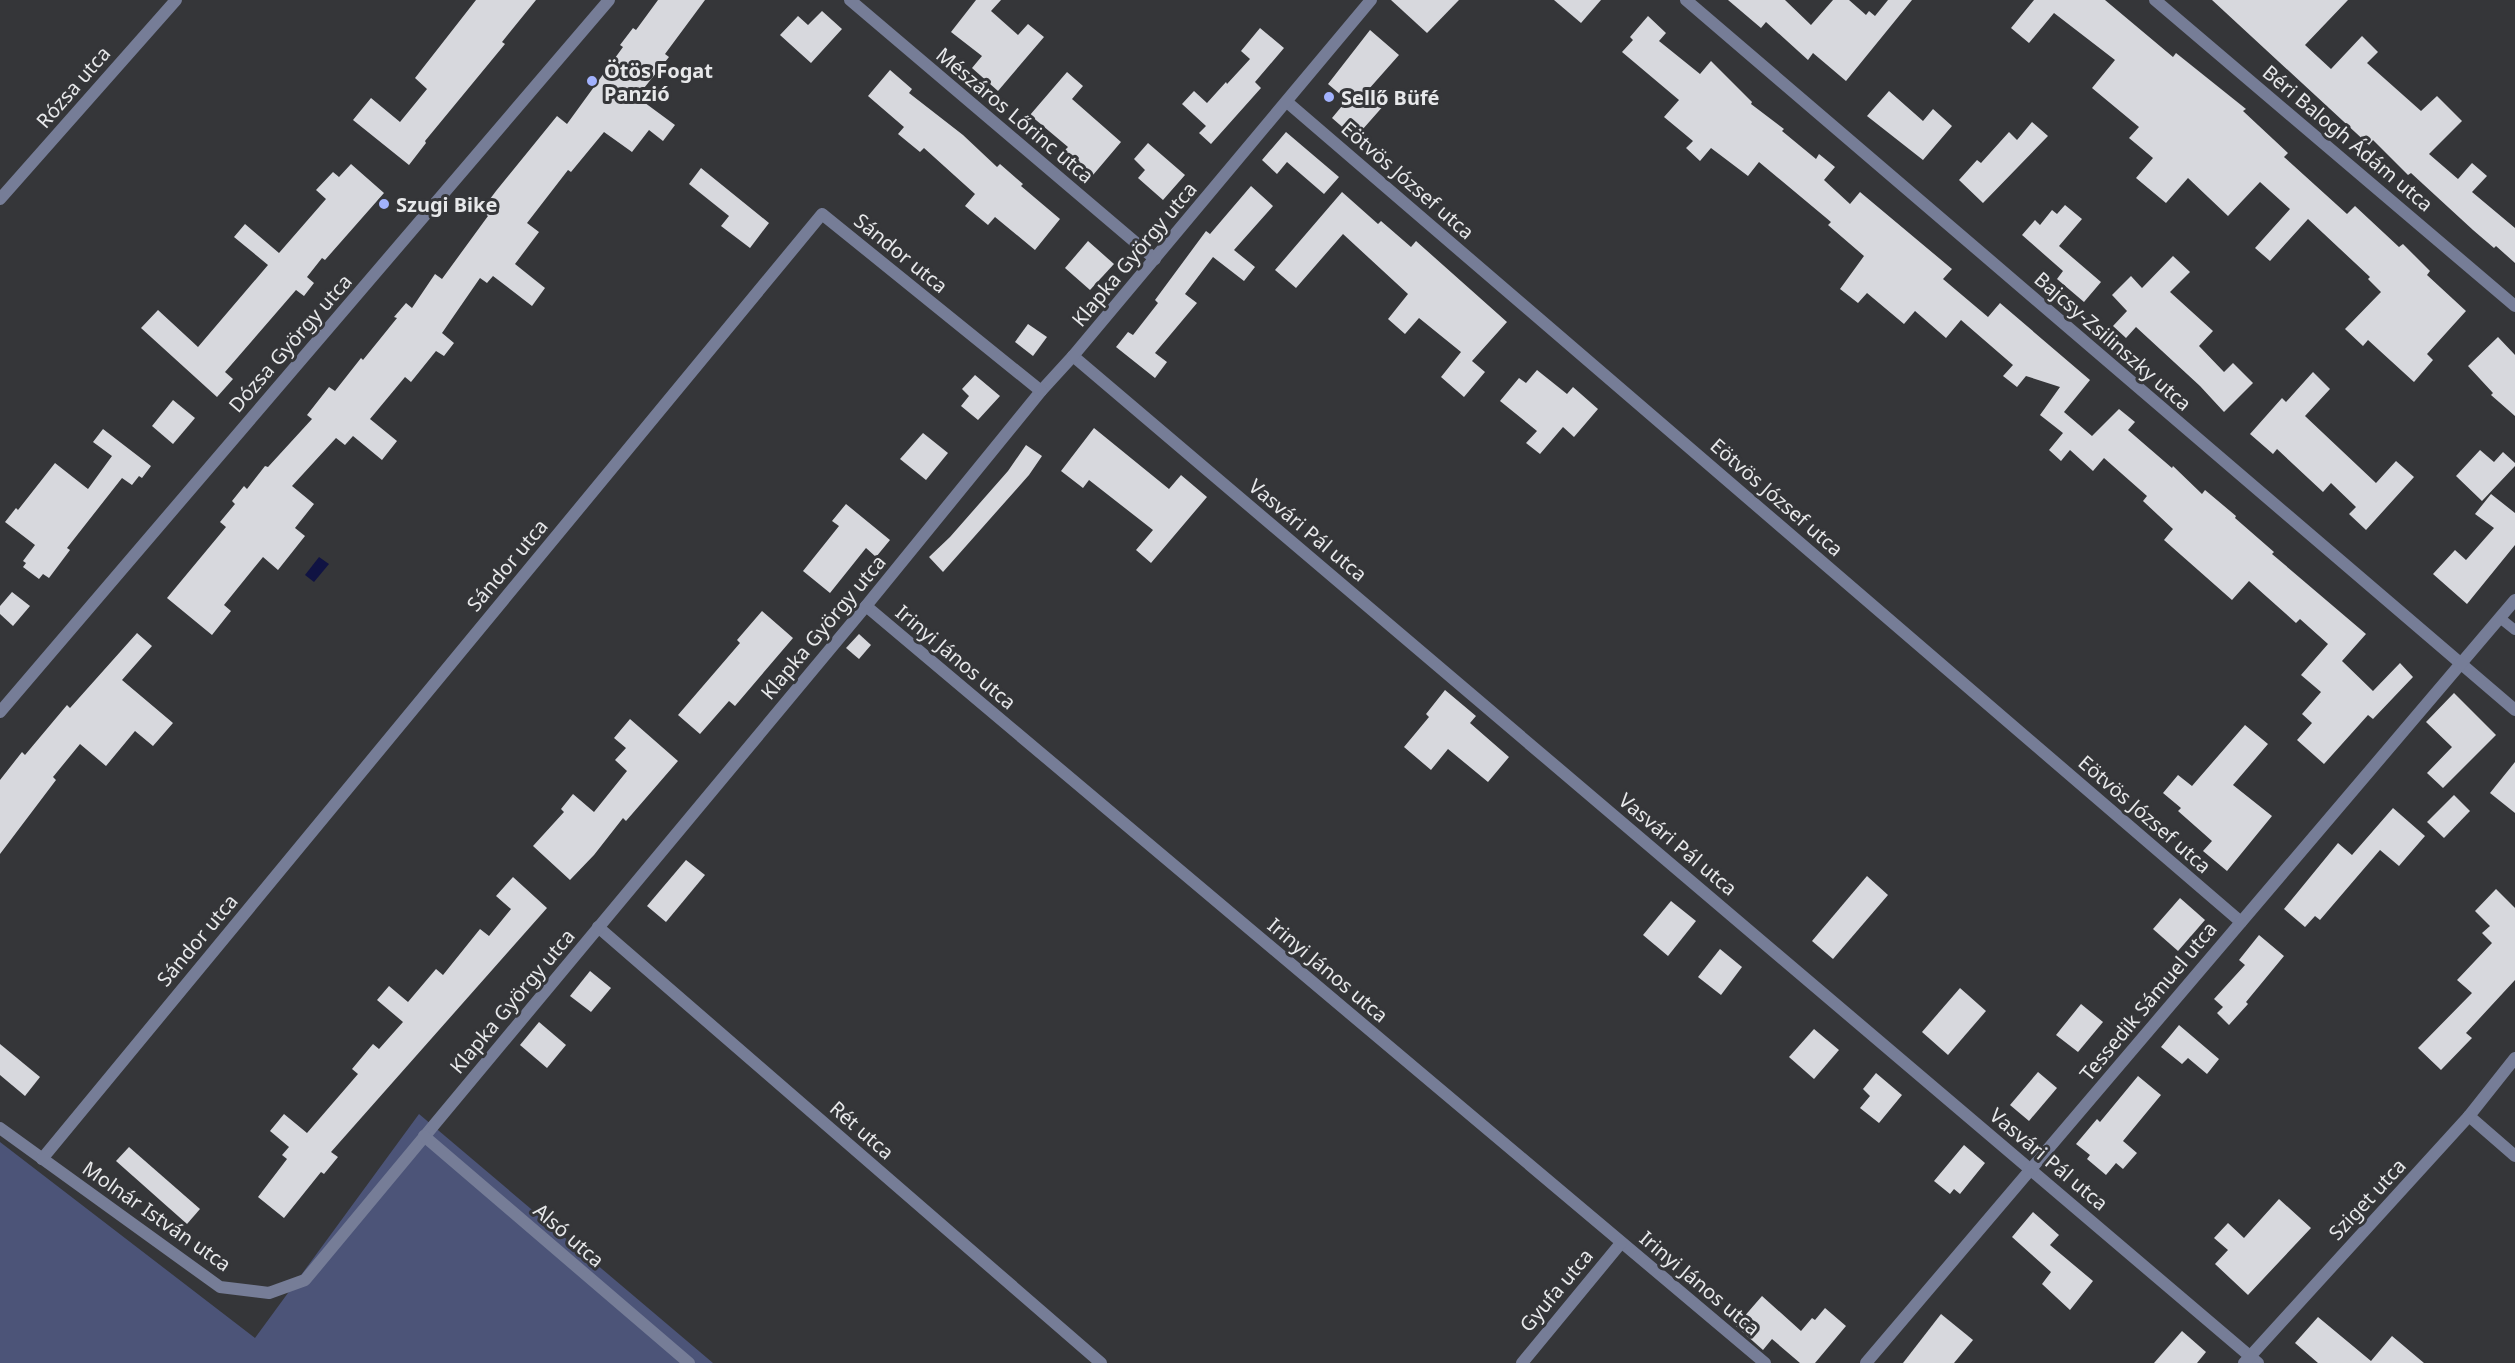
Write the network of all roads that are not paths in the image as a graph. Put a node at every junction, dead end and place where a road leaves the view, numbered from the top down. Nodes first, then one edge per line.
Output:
1 (176, 0) edge
2 (609, 0) edge
3 (850, 0) edge
4 (1371, 0) edge
5 (1686, 0) edge
6 (2155, 0) edge
7 (1287, 102) junction
8 (0, 199) edge
9 (1155, 259) junction
10 (2515, 306) edge
11 (1073, 356) junction
12 (1041, 391) junction
13 (2515, 600) edge
14 (866, 606) junction
15 (2500, 618) junction
16 (2515, 630) edge
17 (2460, 664) junction
18 (2515, 710) edge
19 (0, 712) edge
20 (2241, 922) junction
21 (598, 927) junction
22 (2515, 1058) edge
23 (2469, 1116) junction
24 (0, 1128) edge
25 (424, 1136) junction
26 (2515, 1156) edge
27 (42, 1159) junction
28 (2031, 1169) junction
29 (1621, 1243) junction
30 (305, 1280) joint
31 (2251, 1361) edge
32 (689, 1363) edge
33 (1101, 1363) edge
34 (1522, 1363) edge
35 (1765, 1363) edge
36 (1866, 1363) edge

1 - 8 street, Rózsa utca
2 - 19 street, Dózsa György utca
3 - 9 street, Mészáros Lőrinc utca
4 - 7 street, Klapka György utca
5 - 17 street, Bajcsy-Zsilinszky utca
6 - 10 street, Béri Balogh Ádám utca
7 - 9 street, Klapka György utca
7 - 20 street, Eötvös József utca
9 - 11 street, Klapka György utca
11 - 12 street, Klapka György utca
11 - 28 street, Vasvári Pál utca
12 - 14 street, Klapka György utca
12 - 27 street, Sándor utca
13 - 15 street, Tessedik Sámuel utca
14 - 21 street, Klapka György utca
14 - 29 street, Irinyi János utca
15 - 16 lane
15 - 17 street, Tessedik Sámuel utca
17 - 18 street, Bajcsy-Zsilinszky utca
17 - 20 street, Tessedik Sámuel utca
20 - 28 street, Tessedik Sámuel utca
21 - 25 street, Klapka György utca
21 - 33 street, Rét utca
22 - 23 street, Sziget utca
23 - 26 street
23 - 31 street, Sziget utca
24 - 27 street, Molnár István utca
25 - 30 street, Klapka György utca
25 - 32 street, Alsó utca
27 - 30 street, Molnár István utca
28 - 31 street, Vasvári Pál utca
28 - 36 street, Tessedik Sámuel utca
29 - 34 street, Gyufa utca
29 - 35 street, Irinyi János utca

